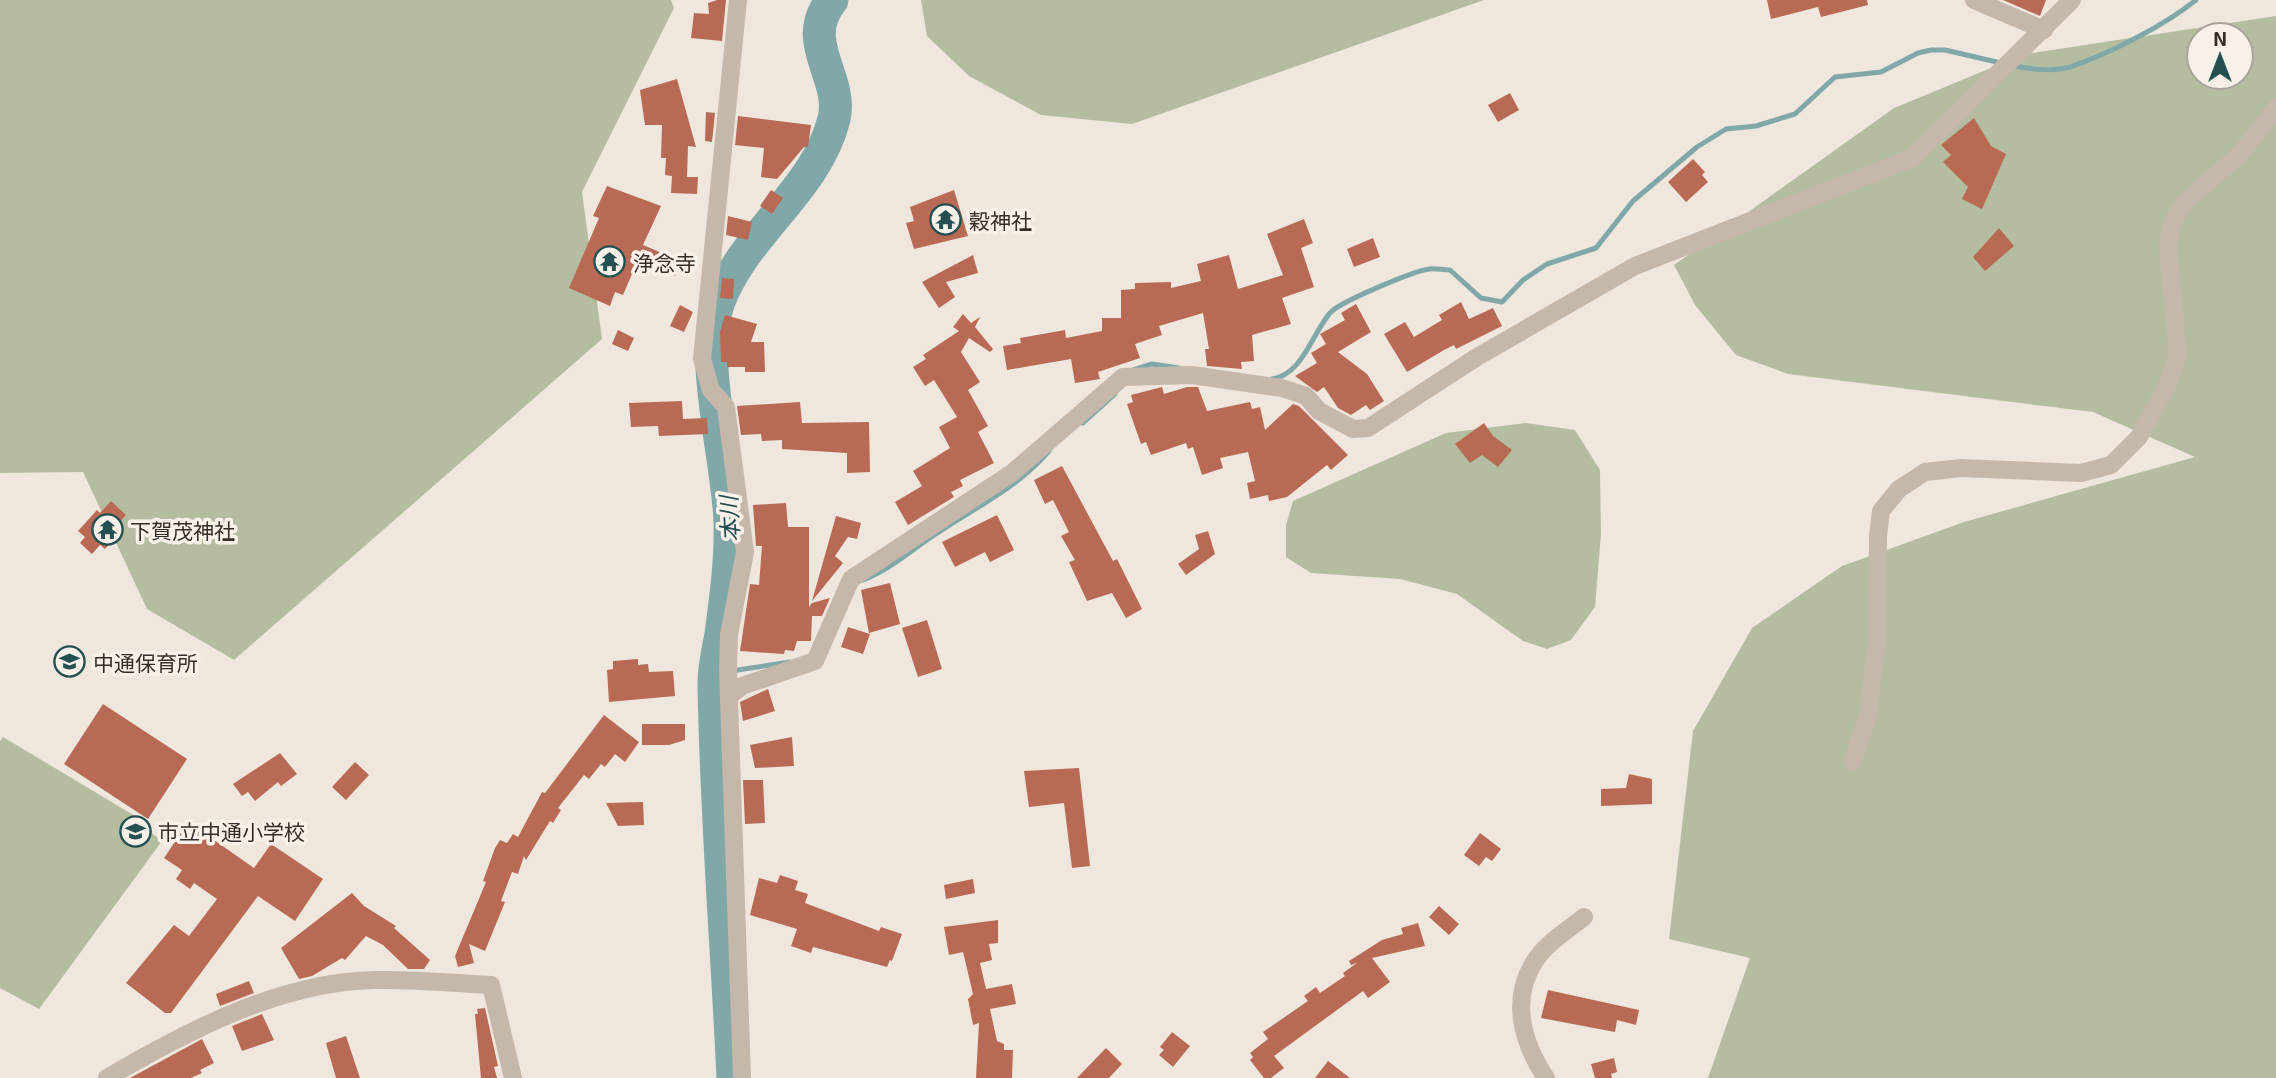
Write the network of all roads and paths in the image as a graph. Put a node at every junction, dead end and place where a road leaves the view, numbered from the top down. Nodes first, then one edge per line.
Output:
1 (738, 0) edge
2 (1974, 0) edge
3 (2072, 0) edge
4 (2044, 30) junction
5 (2276, 108) edge
6 (728, 683) junction
7 (1852, 762) dead end
8 (1584, 917) dead end
9 (107, 1078) edge
10 (513, 1078) edge
11 (742, 1078) edge
12 (1546, 1078) edge

1 - 6 street
2 - 4 street
3 - 4 street
4 - 6 street
5 - 7 street
6 - 11 street
8 - 12 street
9 - 10 street

